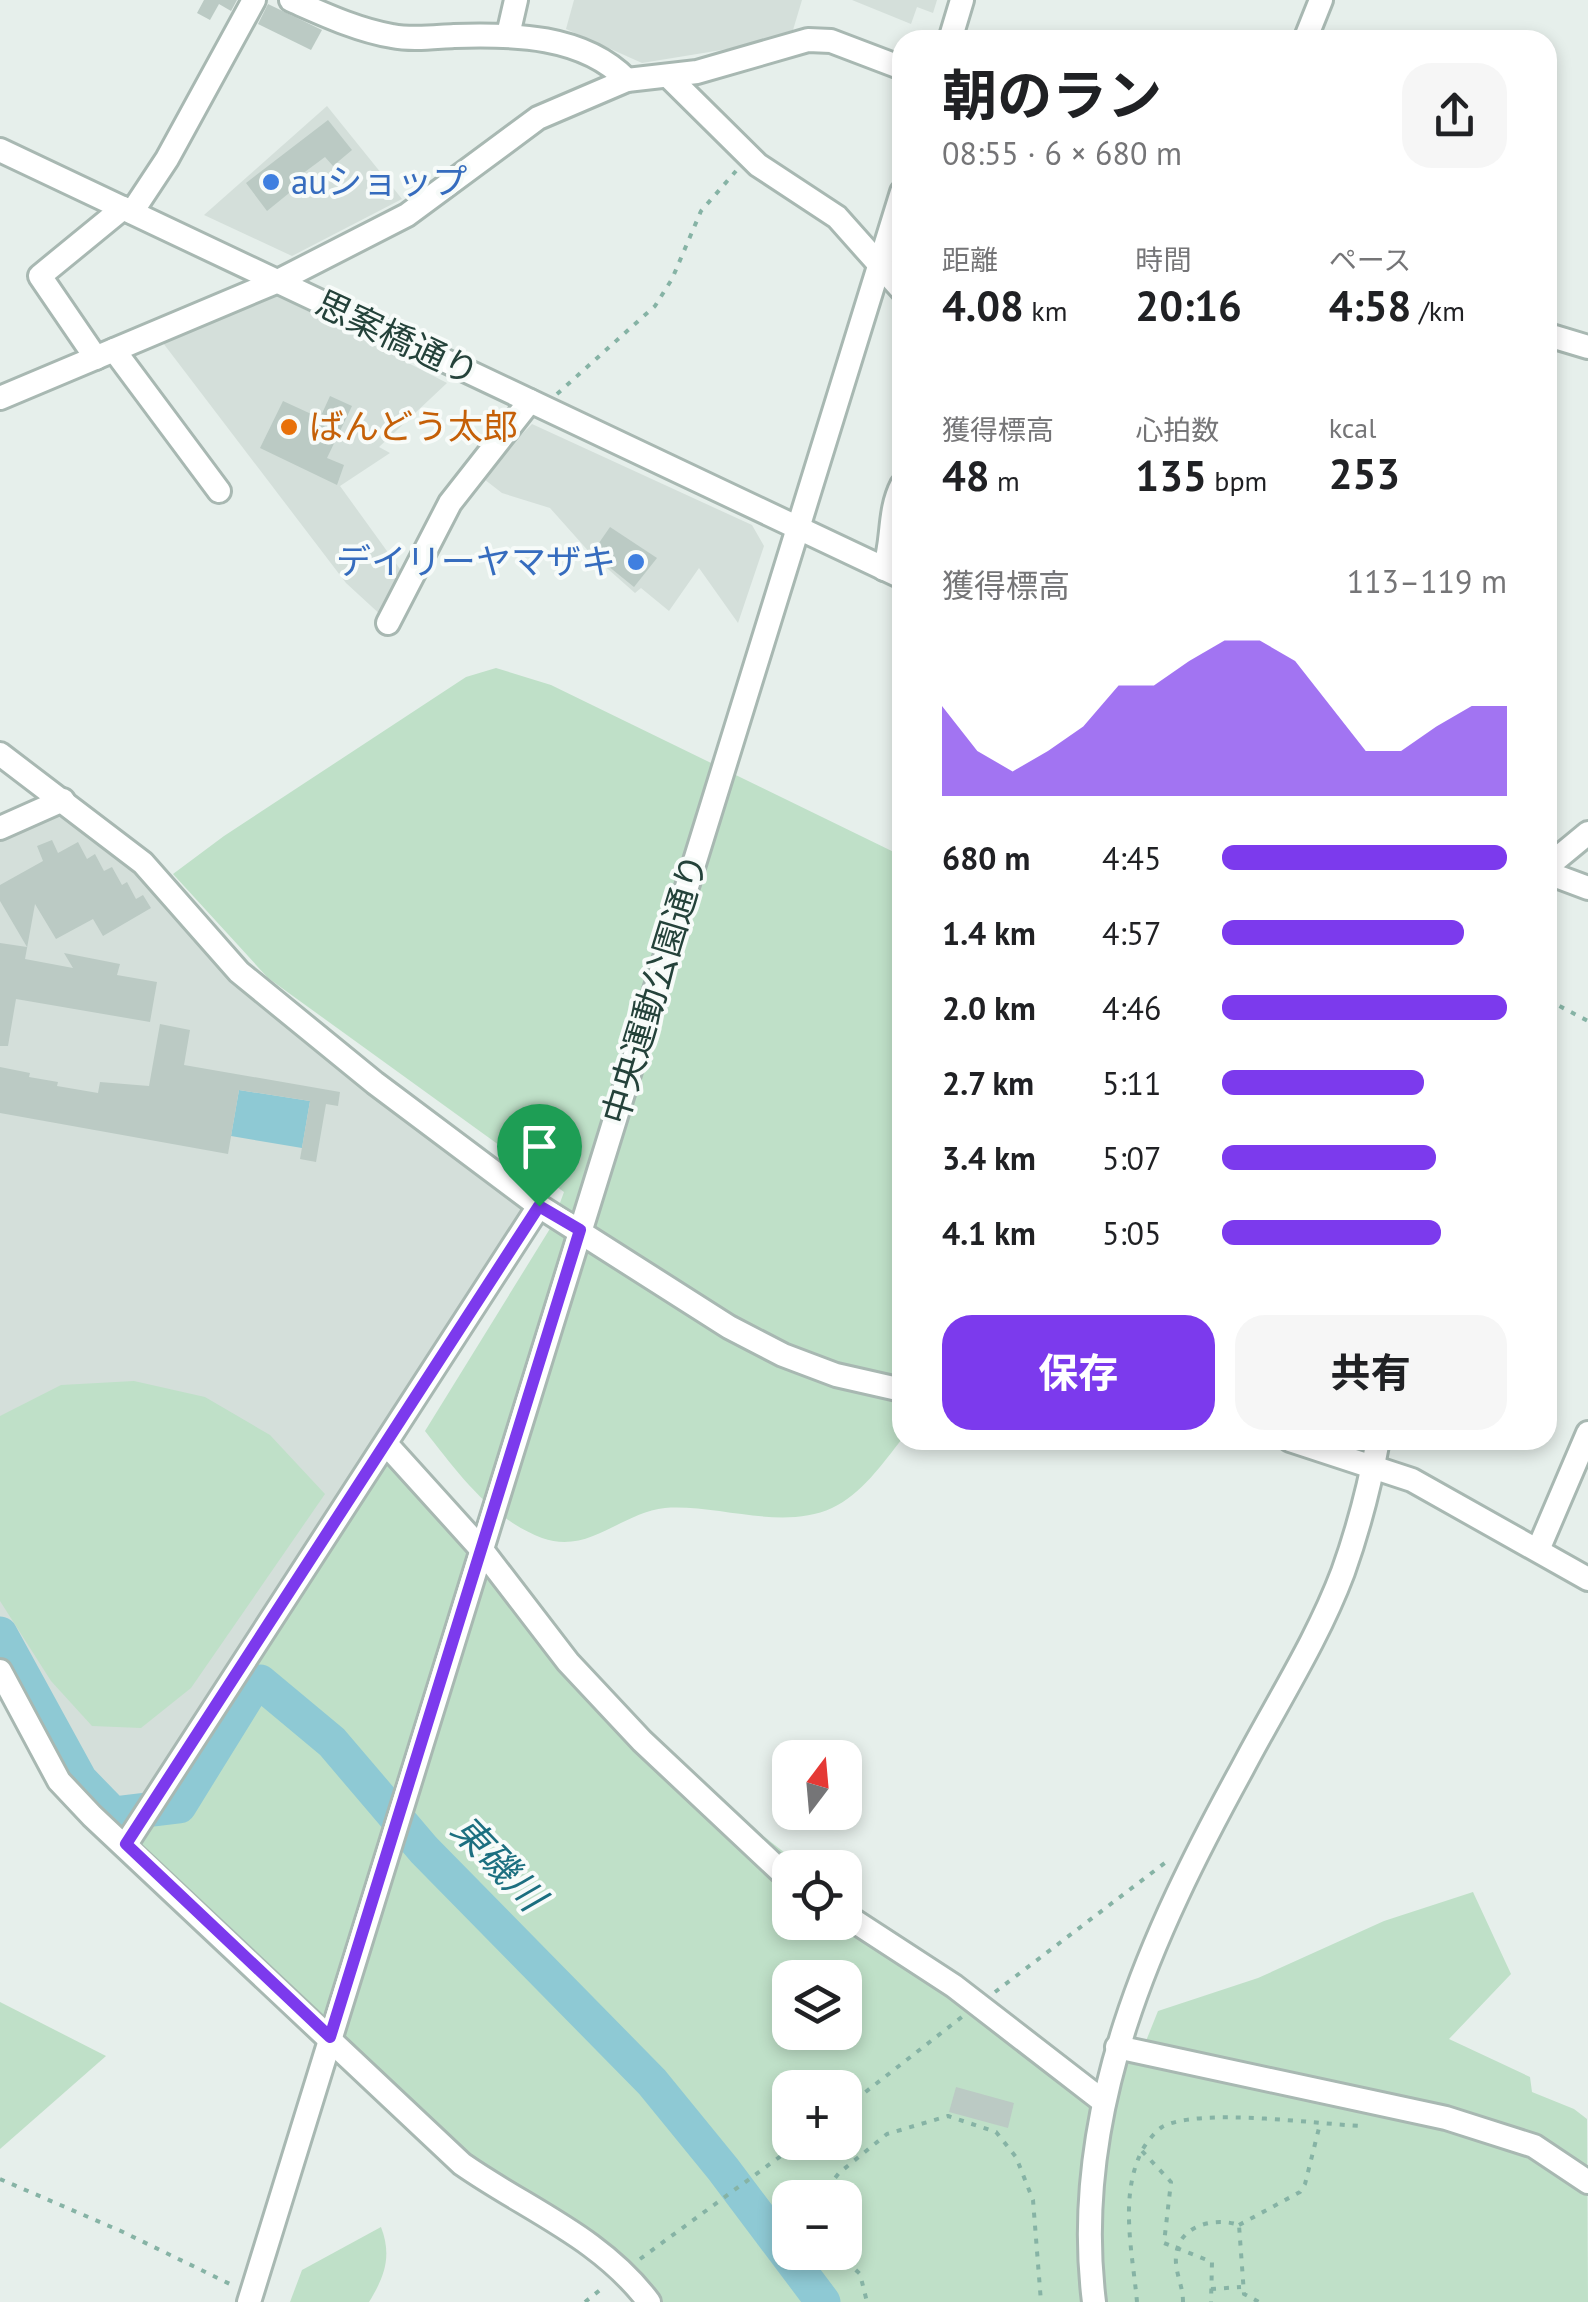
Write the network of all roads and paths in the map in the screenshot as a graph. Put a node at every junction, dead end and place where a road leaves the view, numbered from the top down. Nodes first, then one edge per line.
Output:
1 (254, 0) edge
2 (291, 0) edge
3 (516, 0) edge
4 (962, 0) edge
5 (1316, 1) edge
6 (953, 30) edge
7 (1308, 30) edge
8 (508, 34) junction
9 (892, 64) edge
10 (668, 76) junction
11 (628, 80) junction
12 (0, 150) edge
13 (748, 156) junction
14 (127, 210) junction
15 (892, 226) edge
16 (880, 266) junction
17 (892, 279) edge
18 (278, 281) junction
19 (1557, 338) edge
20 (1588, 347) edge
21 (105, 354) junction
22 (0, 398) edge
23 (536, 404) junction
24 (218, 492) dead end
25 (892, 516) edge
26 (798, 528) junction
27 (892, 547) edge
28 (892, 573) edge
29 (388, 623) dead end
30 (0, 754) edge
31 (64, 800) junction
32 (0, 828) edge
33 (1588, 833) edge
34 (1557, 862) edge
35 (1557, 874) edge
36 (1588, 888) edge
37 (1557, 1005) edge
38 (1588, 1021) edge
39 (539, 1206) junction
40 (580, 1230) junction
41 (892, 1388) edge
42 (1588, 1432) edge
43 (387, 1446) junction
44 (1318, 1450) edge
45 (1376, 1450) edge
46 (1372, 1469) junction
47 (482, 1550) junction
48 (1538, 1550) junction
49 (1588, 1578) edge
50 (0, 1671) edge
51 (126, 1844) junction
52 (1179, 1852) dead end
53 (772, 1863) edge
54 (862, 1925) edge
55 (978, 2004) junction
56 (330, 2037) junction
57 (1118, 2047) junction
58 (862, 2095) edge
59 (1104, 2102) junction
60 (1320, 2124) junction
61 (1361, 2126) dead end
62 (1142, 2150) junction
63 (776, 2160) edge
64 (0, 2178) edge
65 (834, 2180) edge
66 (1588, 2182) edge
67 (1239, 2224) junction
68 (1178, 2248) junction
69 (856, 2270) edge
70 (622, 2273) junction
71 (1243, 2287) junction
72 (1211, 2289) junction
73 (250, 2298) edge
74 (585, 2302) edge
75 (649, 2302) edge
76 (867, 2302) edge
77 (1041, 2302) edge
78 (1094, 2302) edge
79 (1138, 2302) edge
80 (1183, 2302) edge
81 (1211, 2302) edge
82 (1259, 2302) edge

1 - 14 street
2 - 8 street
3 - 8 street
4 - 6 street
5 - 7 street
8 - 11 street
9 - 10 street
10 - 11 street
10 - 13 street
11 - 18 street
12 - 14 street, 思案橋通り
13 - 16 street
13 - 23 path
14 - 18 street, 思案橋通り
14 - 21 street
15 - 16 street, 中央運動公園通り
16 - 17 street
16 - 26 street, 中央運動公園通り
18 - 21 street
18 - 23 street, 思案橋通り
19 - 20 street
21 - 22 street
21 - 24 street
23 - 26 street, 思案橋通り
23 - 29 street
25 - 27 street
26 - 28 street, 思案橋通り
26 - 40 street, 中央運動公園通り
30 - 31 street
31 - 32 street
31 - 39 street
33 - 34 street
35 - 36 street
37 - 38 path
39 - 40 street
39 - 43 street
40 - 41 street
40 - 47 street, 中央運動公園通り
42 - 48 street
43 - 47 street
43 - 51 street
44 - 46 street
45 - 46 street
46 - 48 street
46 - 57 street
47 - 53 street
47 - 56 street, 中央運動公園通り
48 - 49 street
50 - 51 street
51 - 56 street
52 - 55 path
54 - 55 street
55 - 58 path
55 - 59 street
56 - 70 street
56 - 73 street, 中央運動公園通り
57 - 59 street
57 - 66 street
59 - 78 street
60 - 61 path
60 - 62 path
60 - 67 path
62 - 68 path
62 - 79 path
63 - 70 path
64 - 73 path
65 - 77 path
67 - 68 path
67 - 71 path
68 - 72 path
68 - 80 path
69 - 76 path
70 - 74 path
70 - 75 street
71 - 72 path
71 - 82 path
72 - 81 path

